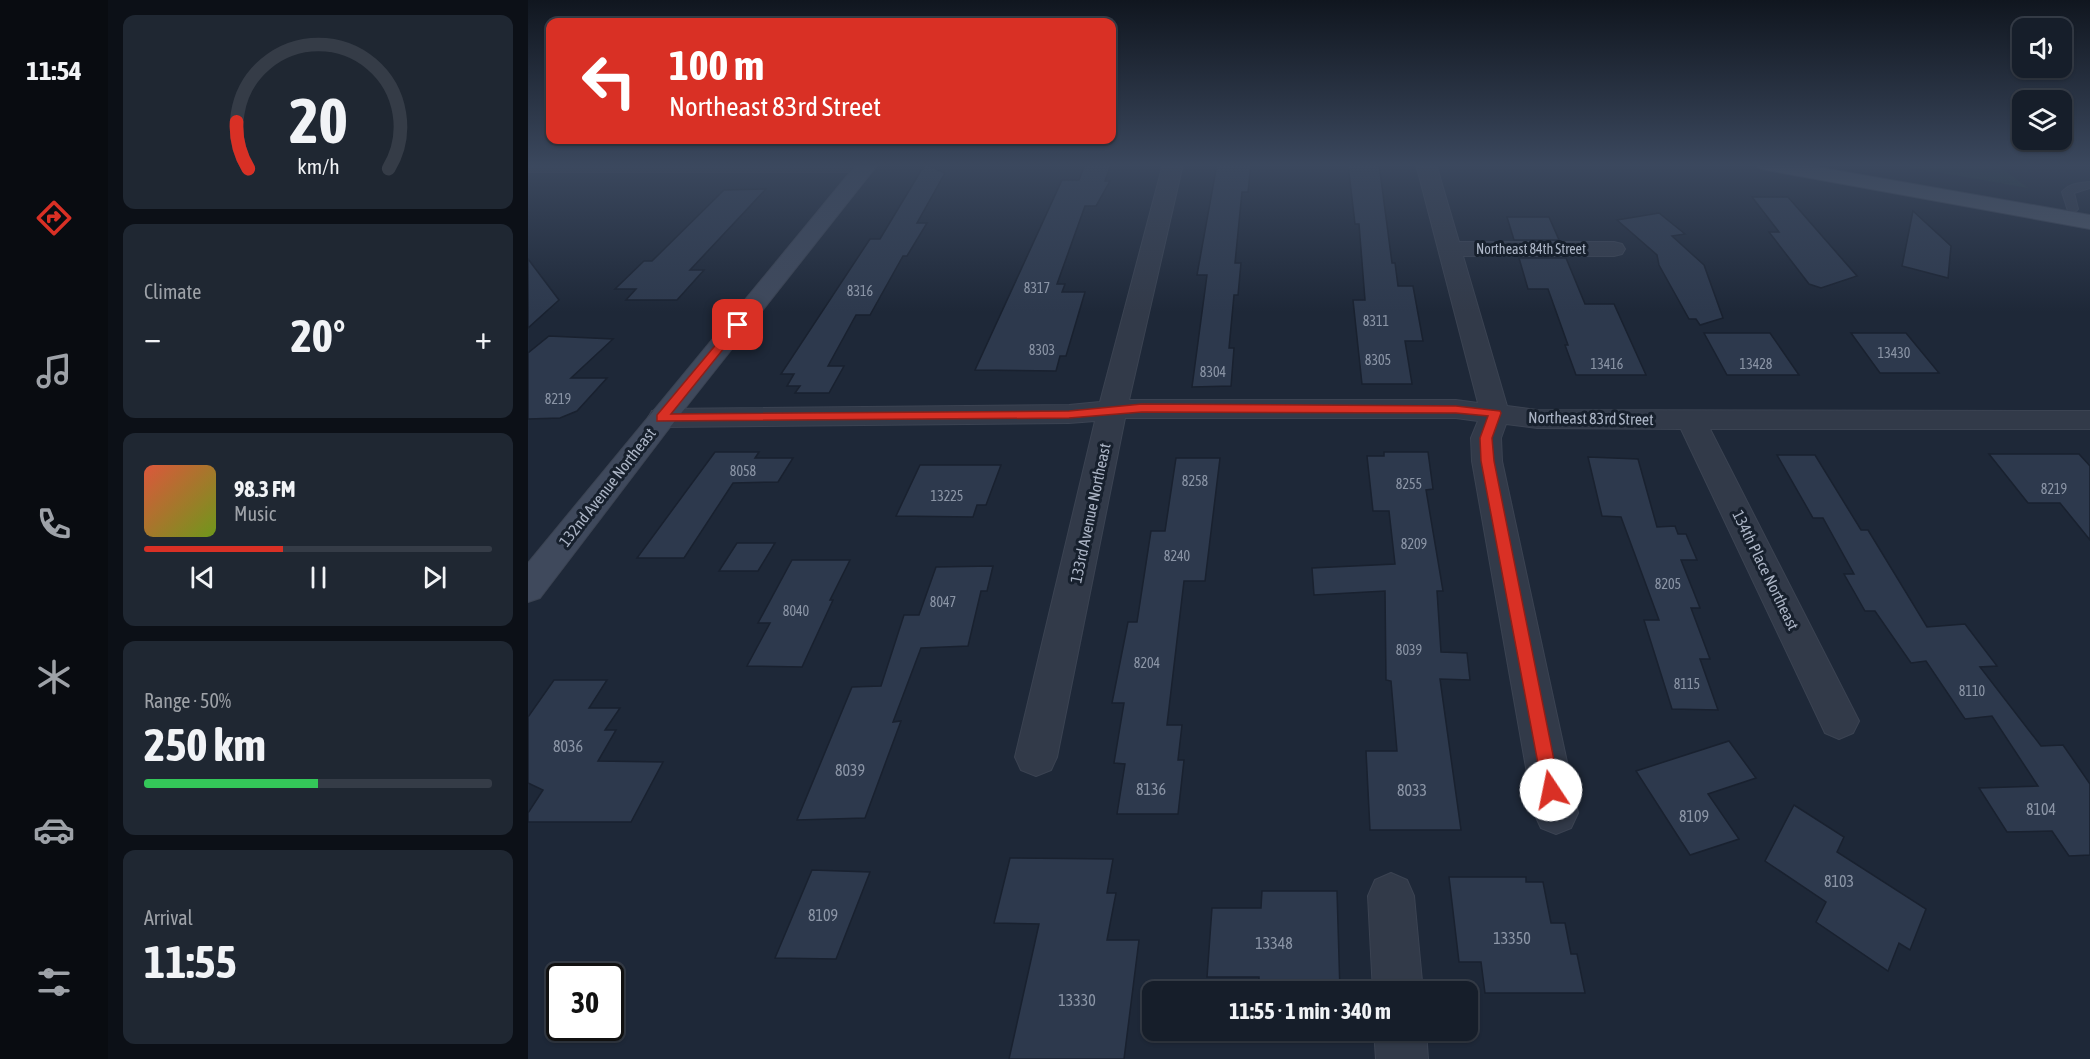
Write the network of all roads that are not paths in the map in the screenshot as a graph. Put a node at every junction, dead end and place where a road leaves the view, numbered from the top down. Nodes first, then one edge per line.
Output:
1 (829, 213) edge
2 (1161, 213) edge
3 (1439, 213) edge
4 (2058, 213) edge
5 (2063, 213) edge
6 (2085, 218) edge
7 (1448, 249) junction
8 (1614, 249) dead end
9 (1112, 412) junction
10 (1495, 413) junction
11 (662, 418) junction
12 (1691, 419) junction
13 (2090, 420) edge
14 (528, 588) edge
15 (1839, 721) dead end
16 (1036, 757) dead end
17 (1556, 813) dead end
18 (1391, 896) dead end
19 (1397, 981) edge
20 (1401, 1041) edge
21 (1402, 1059) edge

1 - 11 main road, 132nd Avenue Northeast
2 - 9 street, 133rd Avenue Northeast
3 - 7 street
4 - 6 main road
5 - 6 main road
7 - 8 street, Northeast 84th Street
7 - 10 street
9 - 10 street, Northeast 83rd Street
9 - 11 street, Northeast 83rd Street
9 - 16 street, 133rd Avenue Northeast
10 - 12 street, Northeast 83rd Street
10 - 17 street
11 - 14 main road, 132nd Avenue Northeast
12 - 13 street, Northeast 83rd Street
12 - 15 street, 134th Place Northeast
18 - 19 street
20 - 21 street

